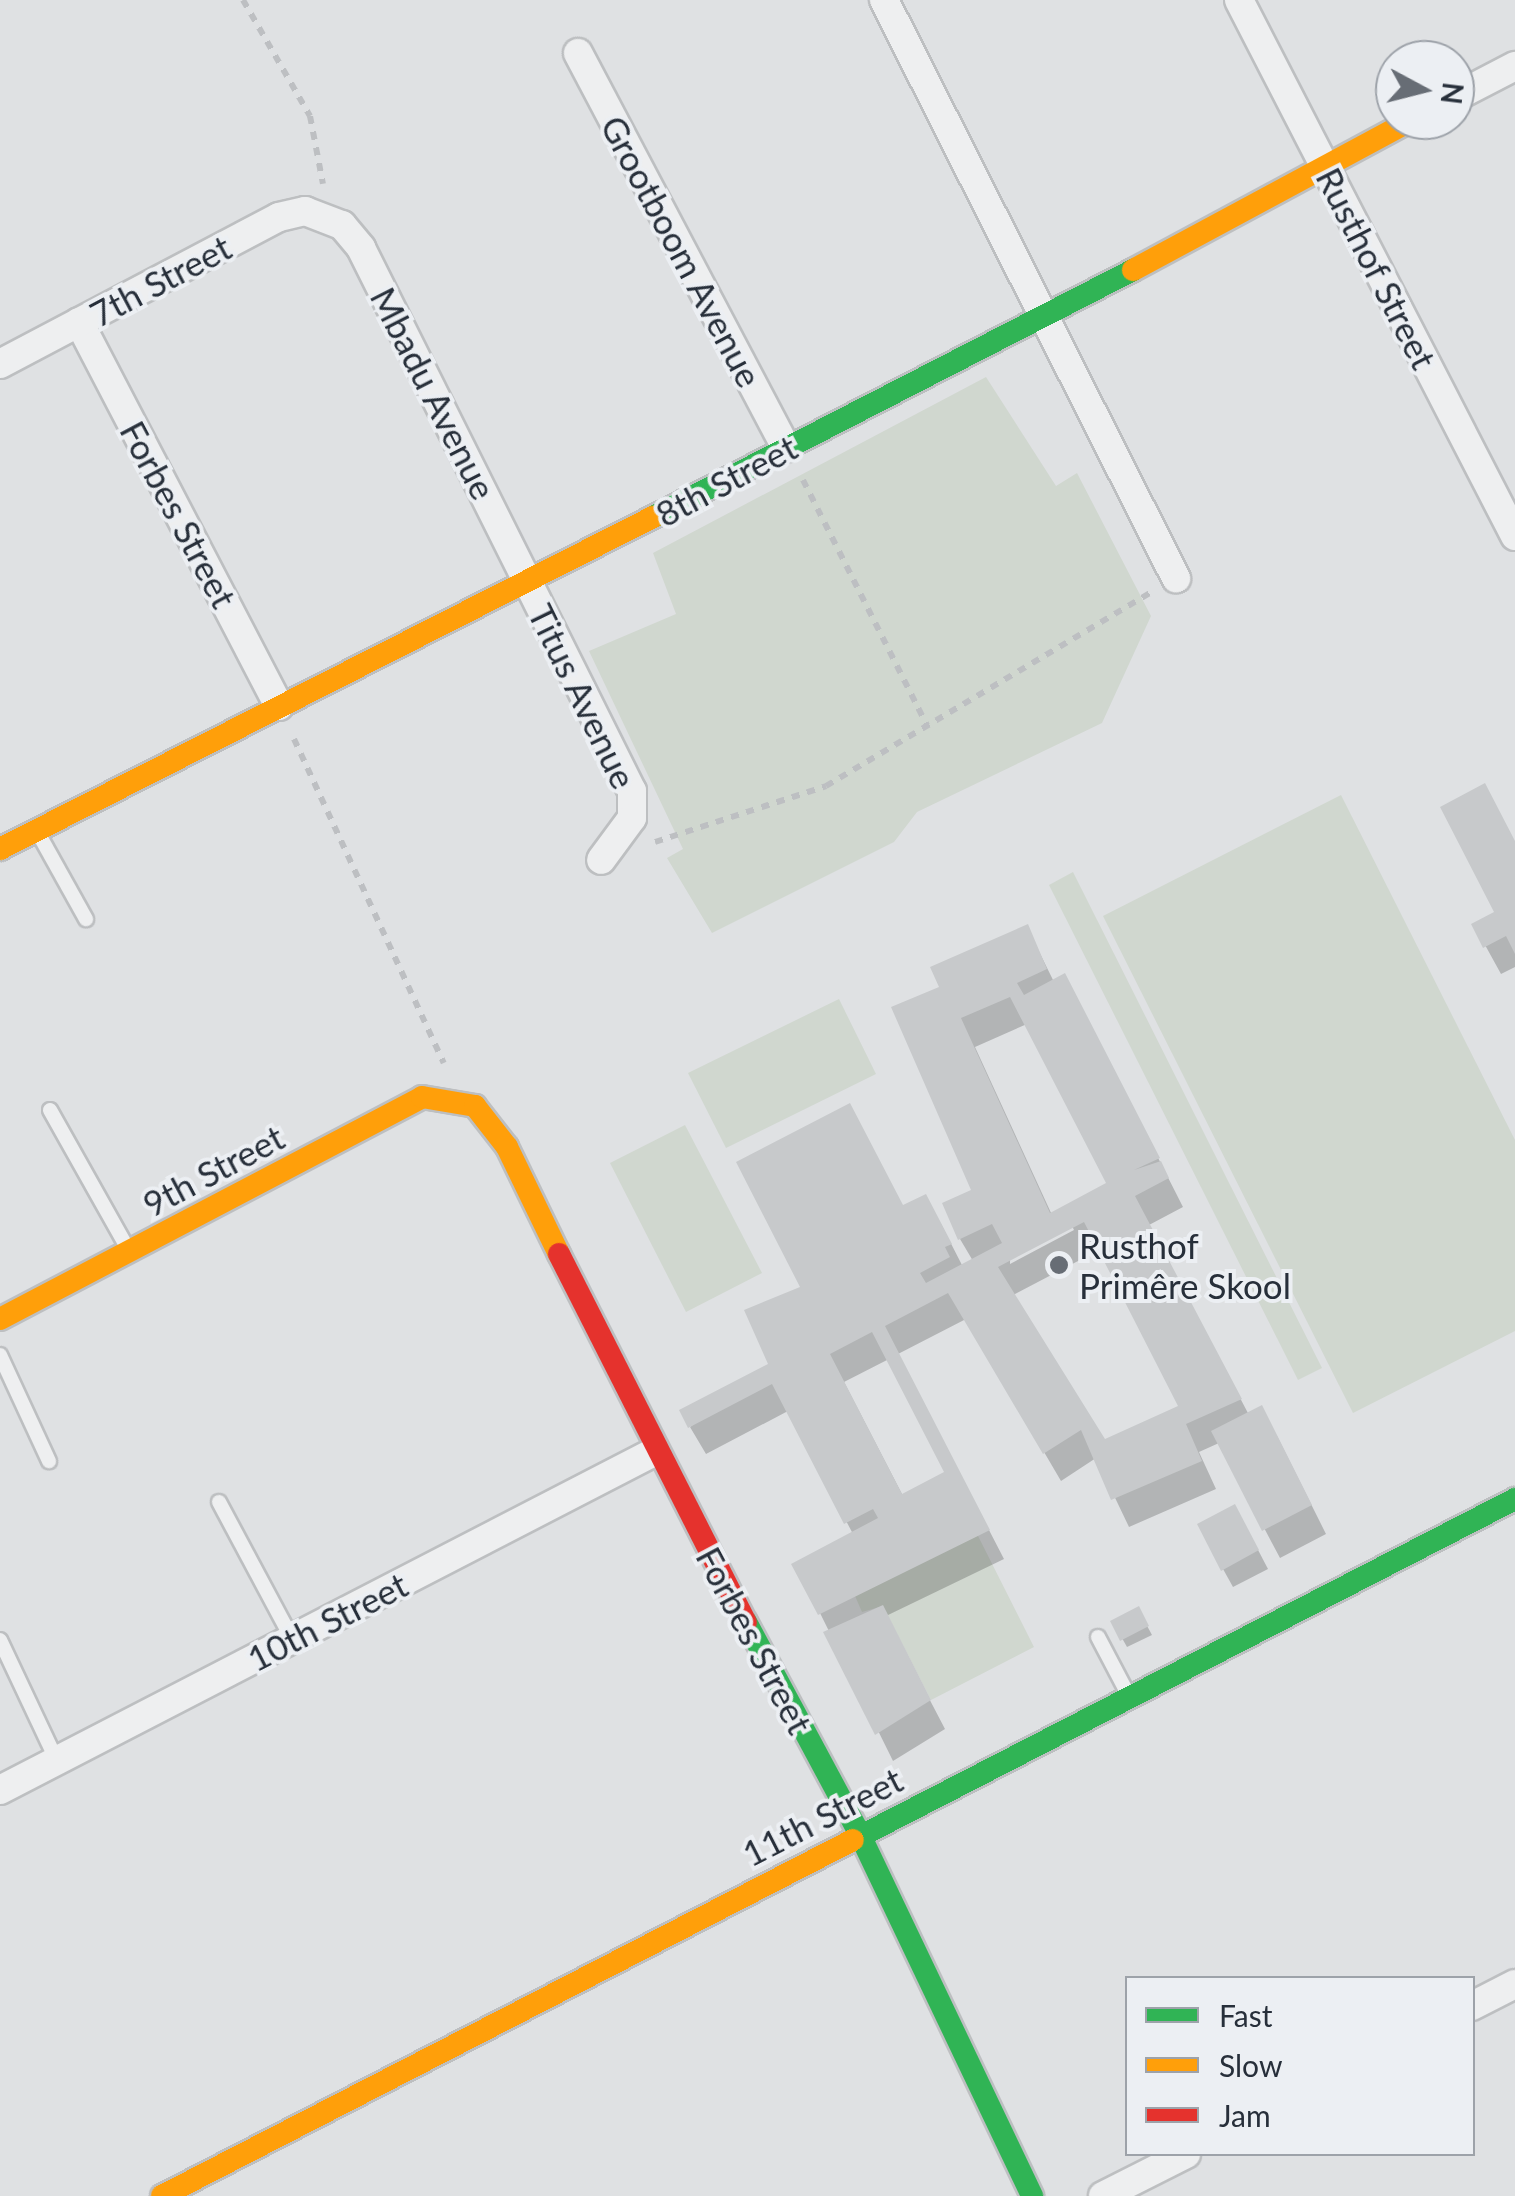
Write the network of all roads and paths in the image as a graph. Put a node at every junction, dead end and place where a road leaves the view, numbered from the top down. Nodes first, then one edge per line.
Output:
1 (243, 0) edge
2 (884, 0) edge
3 (1239, 0) edge
4 (578, 53) dead end
5 (1515, 66) edge
6 (1475, 87) edge
7 (1375, 139) edge
8 (1324, 165) junction
9 (324, 215) junction
10 (1047, 317) junction
11 (79, 322) junction
12 (0, 364) edge
13 (786, 448) junction
14 (1515, 536) edge
15 (1176, 578) joint
16 (529, 583) junction
17 (279, 706) junction
18 (927, 726) junction
19 (37, 830) junction
20 (0, 850) edge
21 (602, 860) joint
22 (86, 918) dead end
23 (461, 1099) junction
24 (50, 1110) dead end
25 (130, 1253) junction
26 (0, 1320) edge
27 (0, 1355) edge
28 (654, 1452) junction
29 (49, 1461) dead end
30 (1515, 1499) edge
31 (219, 1502) dead end
32 (1098, 1637) dead end
33 (292, 1639) junction
34 (0, 1640) edge
35 (1130, 1697) junction
36 (57, 1760) junction
37 (0, 1790) edge
38 (860, 1836) junction
39 (1515, 1984) edge
40 (1475, 2004) edge
41 (1182, 2156) edge
42 (162, 2196) edge
43 (1032, 2196) edge
44 (1103, 2196) edge

1 - 9 path
2 - 10 street
3 - 8 street, Rusthof Street
4 - 13 street, Grootboom Avenue
5 - 6 street
7 - 8 street, 8th Street
8 - 10 street, 8th Street
8 - 14 street, Rusthof Street
9 - 11 street, 7th Street
9 - 16 street, Mbadu Avenue
10 - 13 street, 8th Street
10 - 15 street
11 - 12 street, 7th Street
11 - 17 street, Forbes Street
13 - 16 street, 8th Street
13 - 18 path
15 - 18 path
16 - 17 street, 8th Street
16 - 21 street, Titus Avenue
17 - 19 street, 8th Street
17 - 23 path
18 - 21 path
19 - 20 street, 8th Street
19 - 22 lane
23 - 25 street, 9th Street
23 - 28 street, Forbes Street
24 - 25 lane
25 - 26 street, 9th Street
27 - 29 lane
28 - 33 street, 10th Street
28 - 38 street, Forbes Street
30 - 35 street, 11th Street
31 - 33 lane
32 - 35 lane
33 - 36 street, 10th Street
34 - 36 lane
35 - 38 street, 11th Street
36 - 37 street, 10th Street
38 - 42 street, 11th Street
38 - 43 street, Forbes Street
39 - 40 street
41 - 44 street

